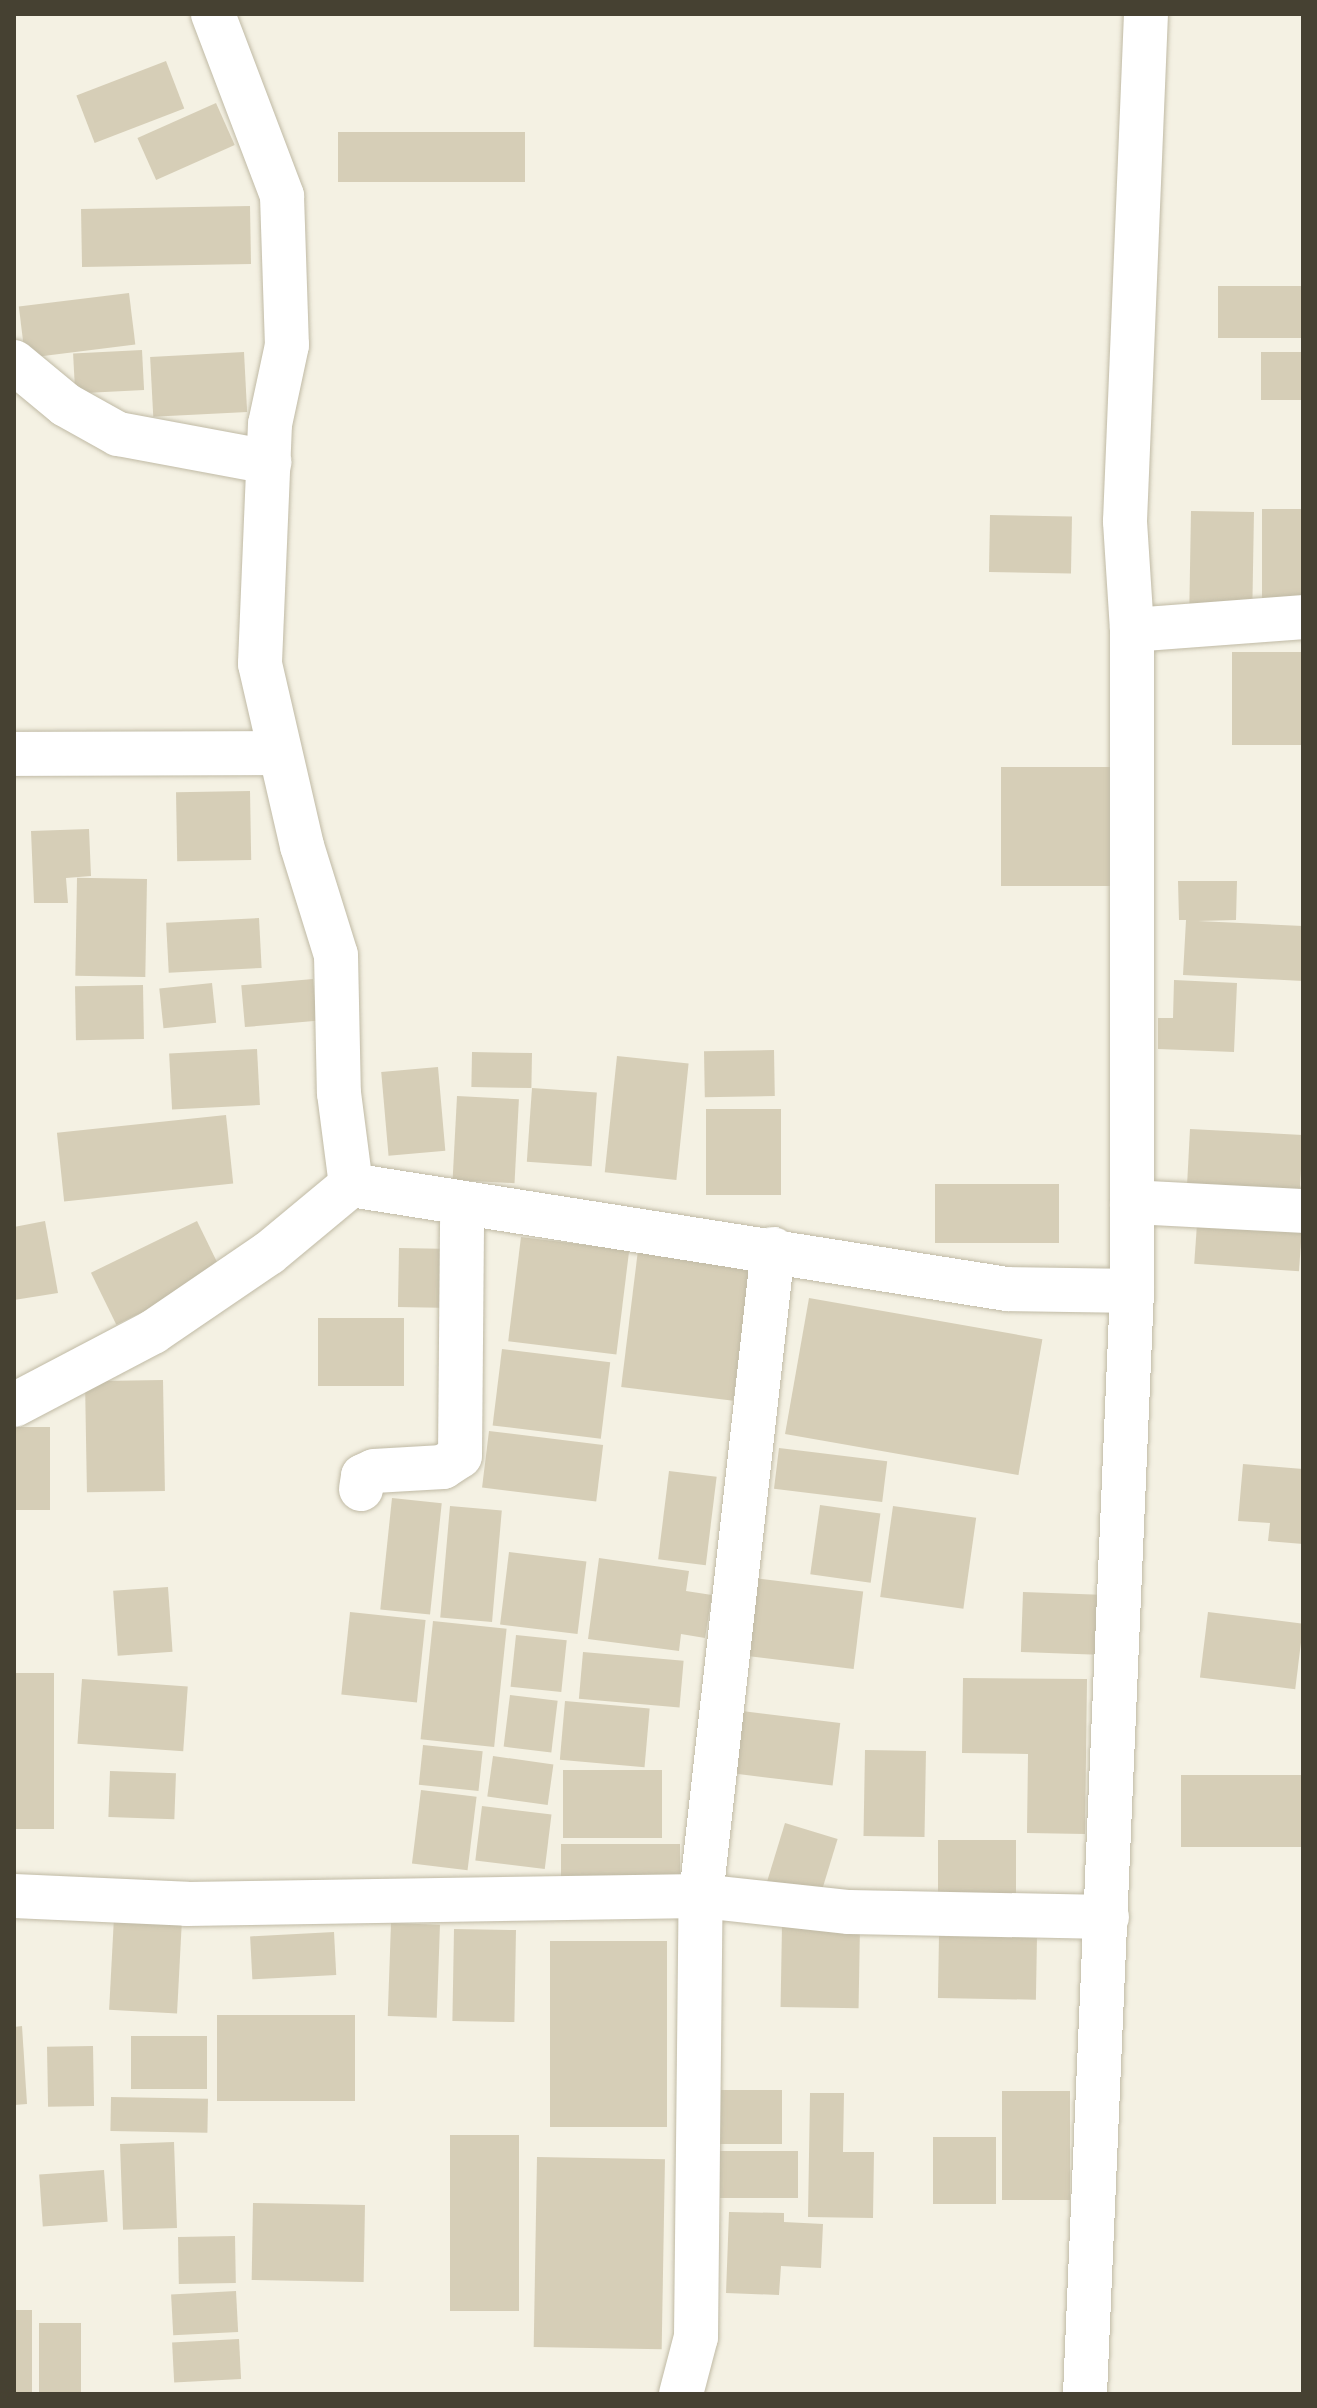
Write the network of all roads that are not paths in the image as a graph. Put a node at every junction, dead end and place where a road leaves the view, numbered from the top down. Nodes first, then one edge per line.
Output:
1 (213, 14) edge
2 (1146, 14) edge
3 (14, 362) edge
4 (269, 462) junction
5 (1303, 617) edge
6 (1132, 630) junction
7 (280, 753) junction
8 (14, 754) edge
9 (351, 1185) junction
10 (1132, 1202) junction
11 (462, 1205) junction
12 (1303, 1211) edge
13 (773, 1249) junction
14 (1132, 1291) junction
15 (14, 1405) edge
16 (361, 1489) dead end
17 (14, 1896) edge
18 (701, 1896) junction
19 (1107, 1917) junction
20 (681, 2394) edge
21 (1085, 2394) edge

1 - 4 street
2 - 6 street
3 - 4 street
4 - 7 street
5 - 6 street
6 - 10 street
7 - 8 street
7 - 9 street
9 - 11 street
9 - 15 street
10 - 12 street
10 - 14 street
11 - 13 street
11 - 16 street
13 - 14 street
13 - 18 street
14 - 19 street
17 - 18 street
18 - 19 street
18 - 20 street
19 - 21 street

